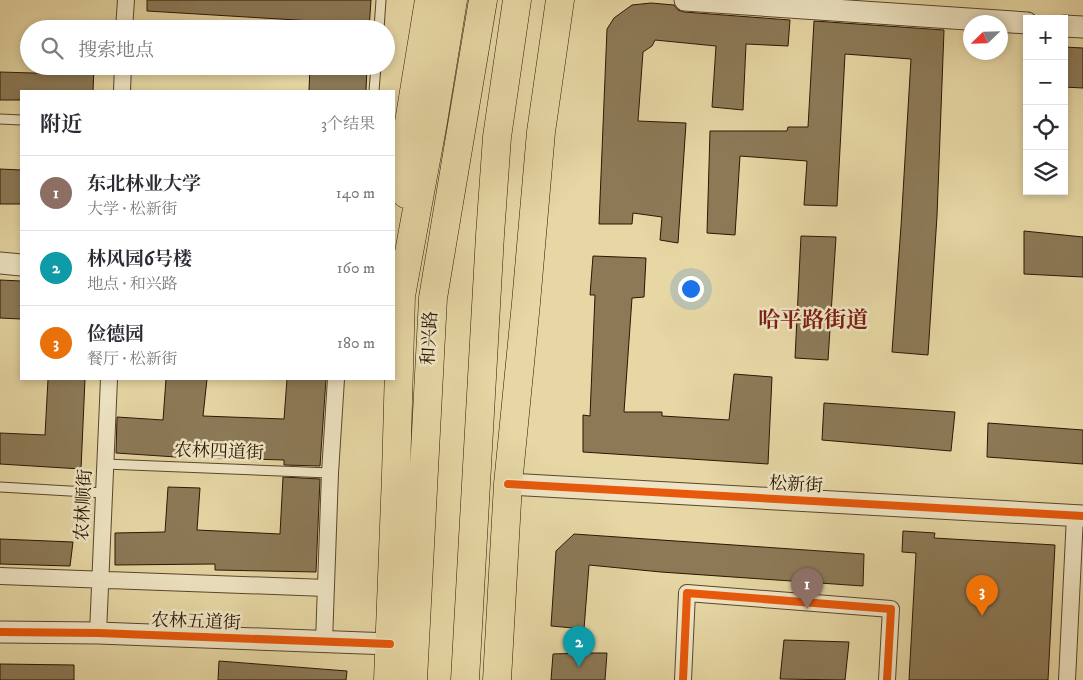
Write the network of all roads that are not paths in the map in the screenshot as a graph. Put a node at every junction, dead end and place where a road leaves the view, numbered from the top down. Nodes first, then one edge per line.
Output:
1 (126, 0) edge
2 (380, 0) edge
3 (429, 0) edge
4 (453, 0) edge
5 (483, 0) edge
6 (517, 0) edge
7 (560, 0) edge
8 (685, 0) edge
9 (828, 5) edge
10 (125, 20) edge
11 (379, 20) edge
12 (1023, 23) edge
13 (1068, 26) edge
14 (1083, 27) edge
15 (123, 75) edge
16 (375, 75) edge
17 (122, 90) edge
18 (374, 90) edge
19 (0, 119) edge
20 (20, 120) edge
21 (491, 215) junction
22 (0, 263) edge
23 (20, 265) edge
24 (401, 296) junction
25 (432, 298) junction
26 (109, 380) edge
27 (336, 380) edge
28 (105, 464) junction
29 (330, 473) junction
30 (396, 475) junction
31 (0, 487) edge
32 (104, 493) junction
33 (507, 497) junction
34 (1079, 516) edge
35 (0, 576) edge
36 (100, 580) junction
37 (326, 588) junction
38 (0, 632) edge
39 (98, 633) junction
40 (324, 642) junction
41 (390, 644) junction
42 (388, 680) edge
43 (413, 680) edge
44 (465, 680) edge
45 (497, 680) edge
46 (683, 680) edge
47 (887, 680) edge
48 (1067, 680) edge

1 - 10 street
2 - 11 lane
3 - 24 highway, 和兴路
4 - 24 highway, 和兴路
5 - 25 highway, 和兴路
6 - 21 highway
7 - 33 highway
8 - 9 street
9 - 12 street
13 - 14 street
15 - 17 street
16 - 18 lane
19 - 20 lane
21 - 33 highway
21 - 44 highway
22 - 23 street
24 - 30 highway, 和兴路
25 - 30 highway
25 - 43 highway, 和兴路
26 - 28 street, 农林顺街
27 - 29 street
28 - 29 lane, 农林四道街
28 - 32 street, 农林顺街
29 - 37 street
30 - 41 highway, 和兴路
31 - 32 lane
32 - 36 street, 农林顺街
33 - 34 street, 松新街
33 - 45 highway
34 - 48 street
35 - 36 street
36 - 37 street
36 - 39 street, 农林顺街
37 - 40 street
38 - 39 street, 农林五道街
39 - 40 street, 农林五道街
40 - 41 street, 农林五道街
41 - 42 highway, 和兴路
46 - 47 street

